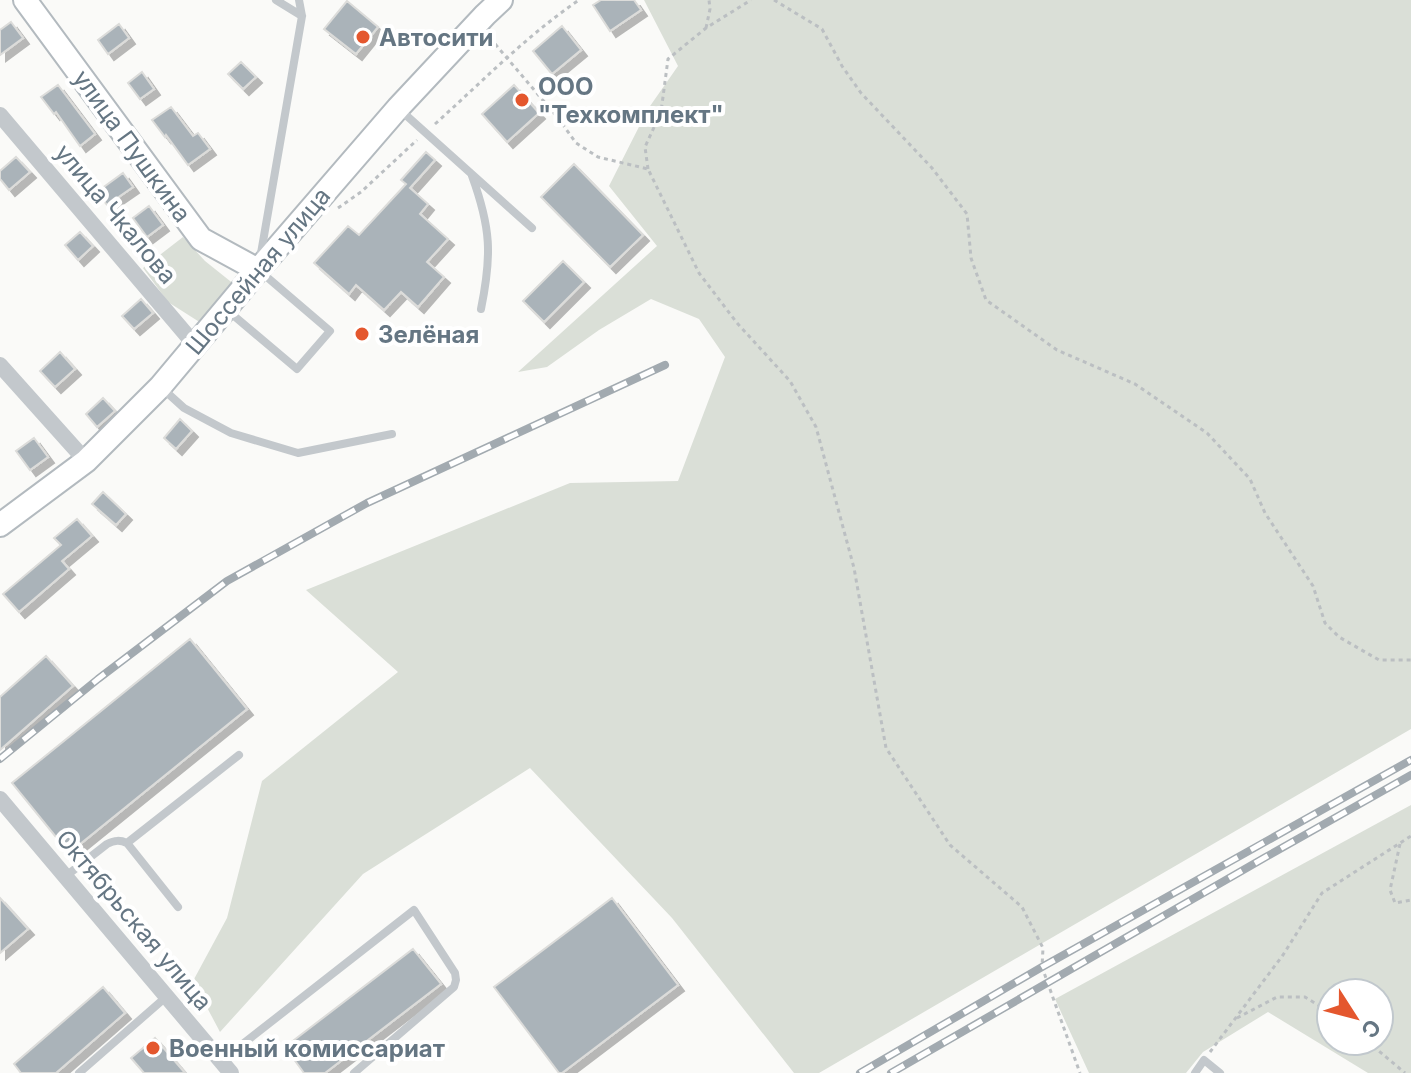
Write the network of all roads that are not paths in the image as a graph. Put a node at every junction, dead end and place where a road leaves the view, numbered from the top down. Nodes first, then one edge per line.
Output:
1 (25, 0) edge
2 (276, 0) edge
3 (299, 0) edge
4 (501, 0) edge
5 (302, 16) junction
6 (398, 108) junction
7 (0, 115) edge
8 (472, 175) junction
9 (532, 228) dead end
10 (258, 270) junction
11 (226, 309) junction
12 (481, 309) dead end
13 (195, 345) junction
14 (0, 365) edge
15 (160, 387) junction
16 (392, 434) dead end
17 (86, 461) junction
18 (0, 525) edge
19 (239, 755) dead end
20 (0, 799) edge
21 (127, 843) junction
22 (66, 876) junction
23 (178, 907) dead end
24 (167, 996) junction
25 (226, 1067) edge
26 (79, 1073) edge
27 (354, 1073) edge
28 (1195, 1073) edge
29 (1220, 1073) edge

1 - 10 main road, улица Пушкина
2 - 5 lane
3 - 5 lane
4 - 6 main road, Шоссейная улица
5 - 10 lane
6 - 8 lane
6 - 10 main road, Шоссейная улица
7 - 13 street, улица Чкалова
8 - 9 lane
8 - 12 lane
10 - 11 main road, Шоссейная улица
10 - 11 lane
11 - 13 main road, Шоссейная улица
13 - 15 main road, Шоссейная улица
14 - 17 street
15 - 16 lane
15 - 17 main road, Шоссейная улица
17 - 18 main road, Шоссейная улица
19 - 21 lane
20 - 22 street, Октябрьская улица
21 - 22 lane
21 - 23 lane
22 - 24 street, Октябрьская улица
24 - 25 street, Октябрьская улица
24 - 26 lane
25 - 27 lane
28 - 29 lane

